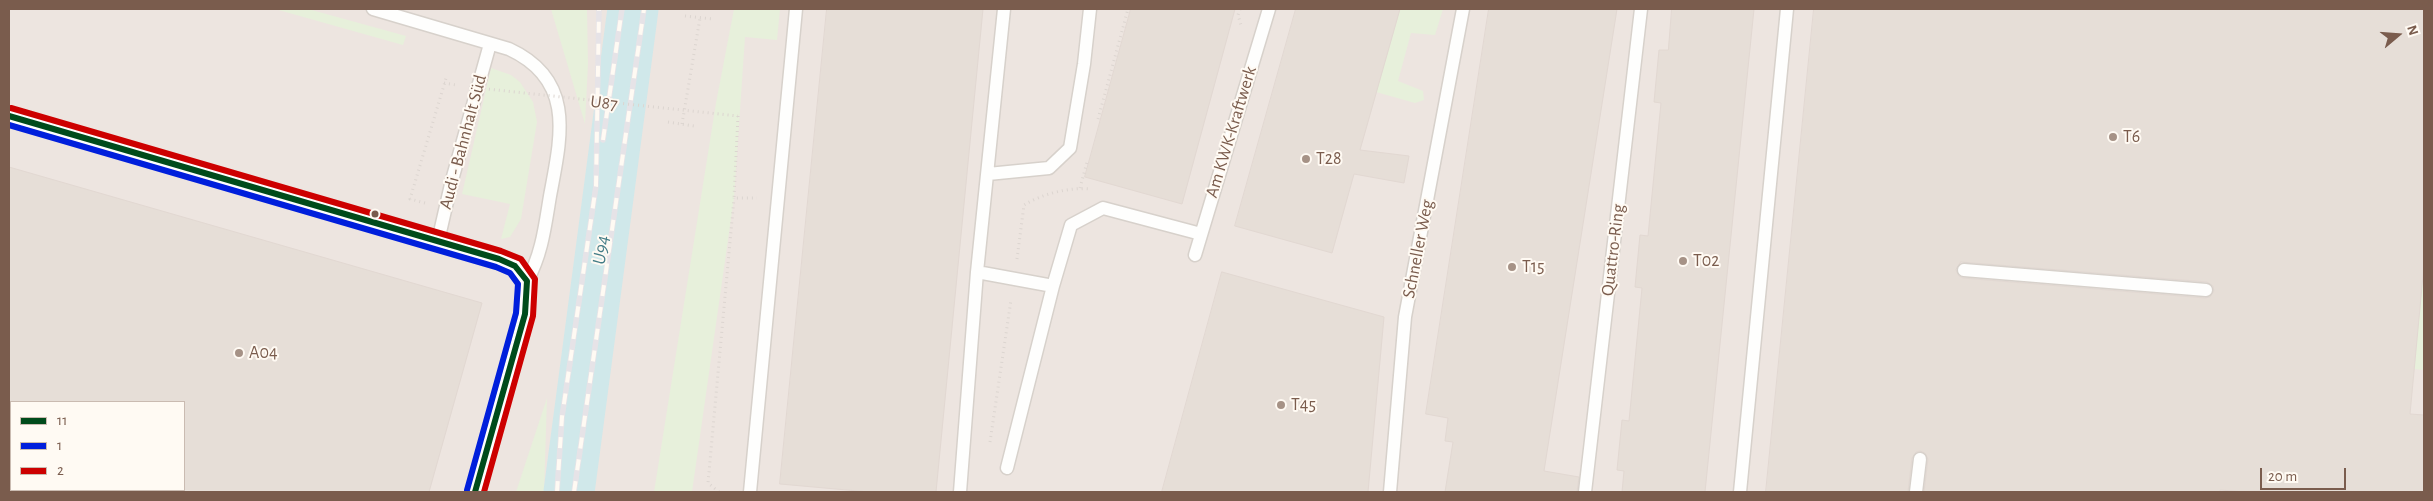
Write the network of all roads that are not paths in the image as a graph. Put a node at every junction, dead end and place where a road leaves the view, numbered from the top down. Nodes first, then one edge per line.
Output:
1 (373, 9) edge
2 (796, 9) edge
3 (1004, 9) edge
4 (1090, 9) edge
5 (1269, 9) edge
6 (1463, 9) edge
7 (1641, 9) edge
8 (1787, 9) edge
9 (490, 44) junction
10 (9, 116) edge
11 (988, 174) junction
12 (1201, 234) junction
13 (438, 241) junction
14 (1195, 255) dead end
15 (1964, 270) dead end
16 (977, 272) junction
17 (527, 280) junction
18 (1053, 286) junction
19 (2206, 290) dead end
20 (1920, 459) dead end
21 (1007, 468) dead end
22 (475, 492) edge
23 (750, 492) edge
24 (960, 492) edge
25 (1390, 492) edge
26 (1585, 492) edge
27 (1740, 492) edge
28 (1916, 492) edge

1 - 9 lane
2 - 23 lane
3 - 11 lane
4 - 11 lane
5 - 12 lane, Am KWK-Kraftwerk
6 - 25 lane, Schneller Weg
7 - 26 lane, Quattro-Ring
8 - 27 lane
9 - 13 lane, Audi - Bahnhalt Süd
9 - 17 lane
10 - 13 lane
11 - 16 lane
12 - 14 lane, Am KWK-Kraftwerk
12 - 18 lane
13 - 17 lane
15 - 19 lane
16 - 18 lane
16 - 24 lane
17 - 22 lane
18 - 21 lane
20 - 28 lane

